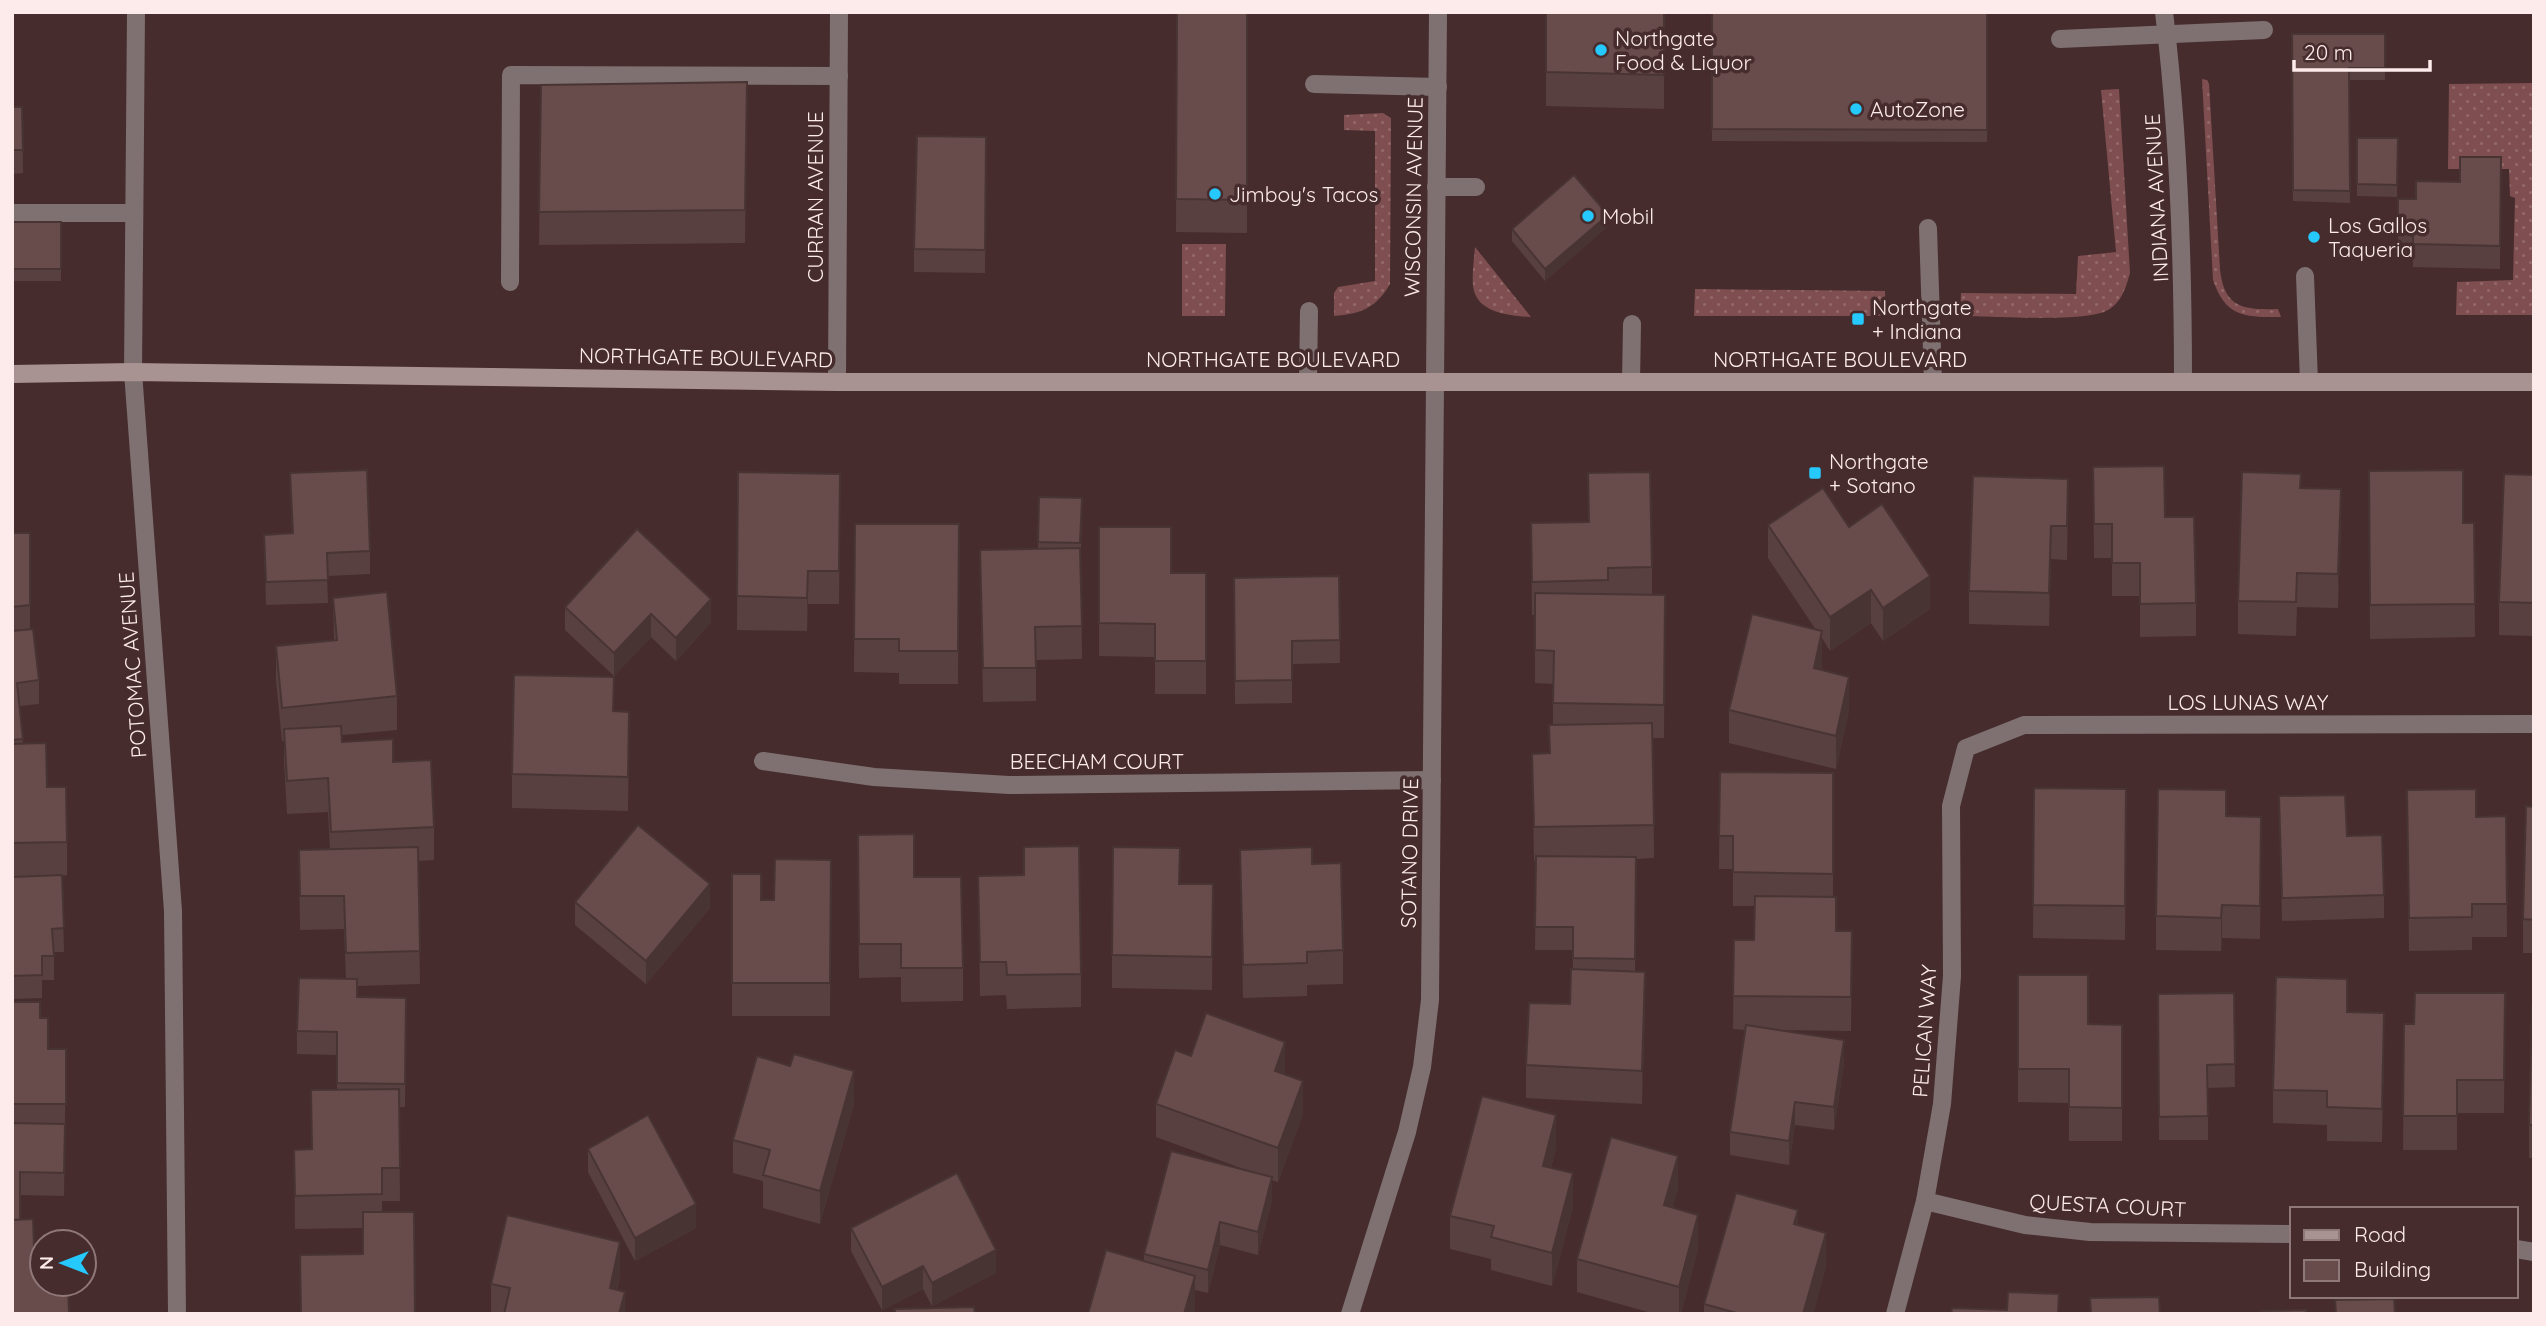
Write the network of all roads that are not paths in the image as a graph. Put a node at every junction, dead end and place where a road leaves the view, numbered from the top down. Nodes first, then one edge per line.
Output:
1 (136, 12) edge
2 (839, 12) edge
3 (1438, 12) edge
4 (2164, 12) edge
5 (2264, 30) dead end
6 (2167, 34) junction
7 (2060, 39) dead end
8 (839, 76) junction
9 (1314, 84) dead end
10 (1438, 87) junction
11 (1436, 187) junction
12 (1476, 187) dead end
13 (12, 213) edge
14 (134, 213) junction
15 (1928, 228) dead end
16 (2305, 276) dead end
17 (509, 282) dead end
18 (1309, 312) dead end
19 (1632, 324) dead end
20 (133, 372) junction
21 (12, 374) edge
22 (837, 382) junction
23 (1308, 382) junction
24 (1434, 382) junction
25 (1631, 382) junction
26 (1933, 382) junction
27 (2183, 382) junction
28 (2309, 382) junction
29 (2534, 382) edge
30 (2534, 724) edge
31 (1966, 748) joint
32 (763, 761) dead end
33 (1432, 780) junction
34 (1925, 1201) junction
35 (2290, 1234) edge
36 (177, 1314) edge
37 (1351, 1314) edge
38 (1895, 1314) edge

1 - 14 street, POTOMAC AVENUE
2 - 8 street, CURRAN AVENUE
3 - 10 street, WISCONSIN AVENUE
4 - 6 street, INDIANA AVENUE
5 - 6 street
6 - 7 street
6 - 27 street, INDIANA AVENUE
8 - 17 street
8 - 22 street, CURRAN AVENUE
9 - 10 street
10 - 11 street, WISCONSIN AVENUE
11 - 12 street
11 - 24 street, WISCONSIN AVENUE
13 - 14 street
14 - 20 street, POTOMAC AVENUE
15 - 26 street
16 - 28 street
18 - 23 street
19 - 25 street
20 - 21 main road, NORTHGATE BOULEVARD
20 - 22 main road, NORTHGATE BOULEVARD
20 - 36 street, POTOMAC AVENUE
22 - 23 main road, NORTHGATE BOULEVARD
23 - 24 main road, NORTHGATE BOULEVARD
24 - 25 main road, NORTHGATE BOULEVARD
24 - 33 street, SOTANO DRIVE
25 - 26 main road, NORTHGATE BOULEVARD
26 - 27 main road, NORTHGATE BOULEVARD
27 - 28 main road, NORTHGATE BOULEVARD
28 - 29 main road, NORTHGATE BOULEVARD
30 - 31 street, LOS LUNAS WAY
31 - 34 street, PELICAN WAY
32 - 33 street, BEECHAM COURT
33 - 37 street, SOTANO DRIVE
34 - 35 street, QUESTA COURT
34 - 38 street, PELICAN WAY

